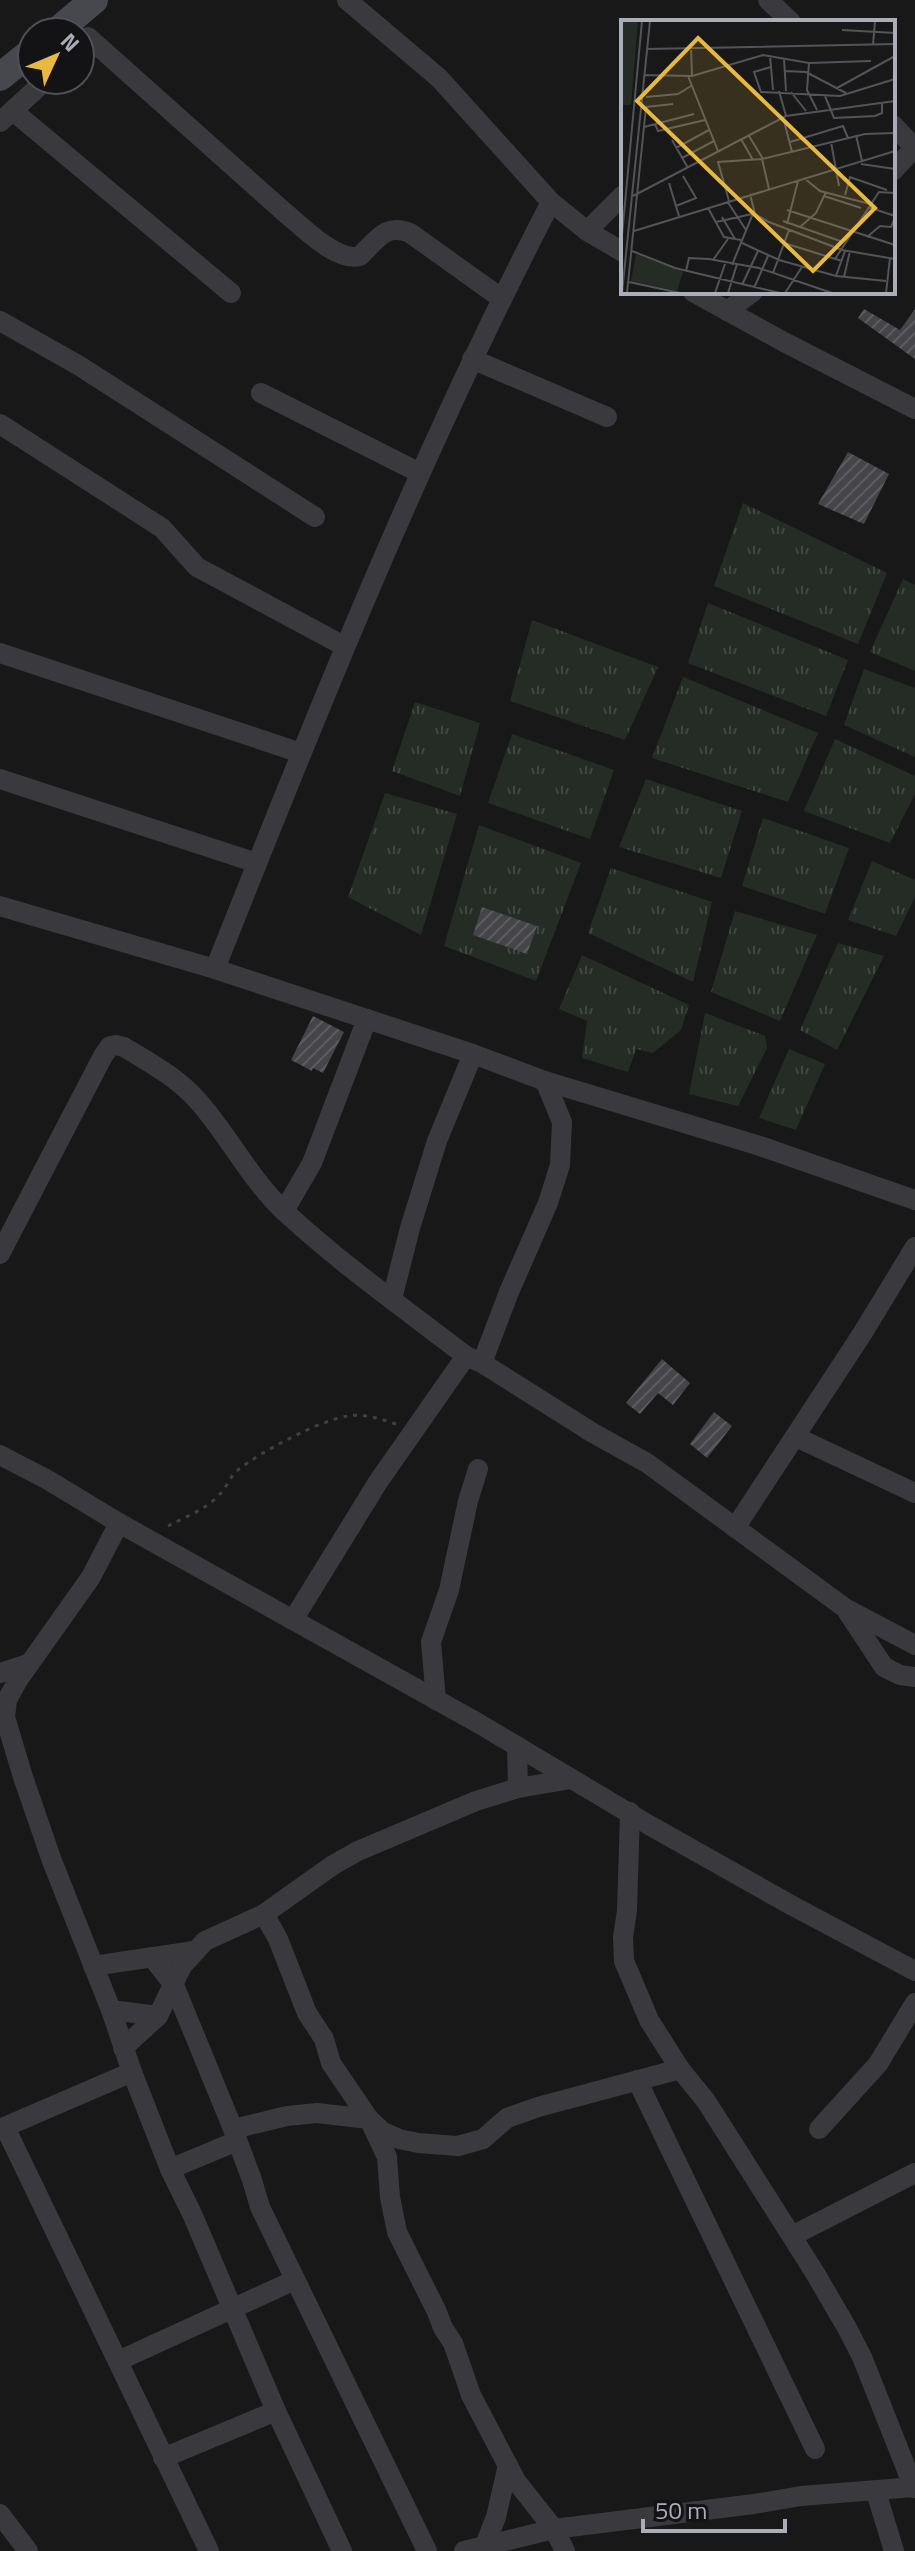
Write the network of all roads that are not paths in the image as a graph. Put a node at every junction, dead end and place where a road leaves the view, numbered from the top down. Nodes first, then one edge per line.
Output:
1 (94, 0) edge
2 (347, 0) edge
3 (768, 0) edge
4 (75, 16) edge
5 (787, 20) edge
6 (96, 51) edge
7 (28, 96) edge
8 (6, 116) edge
9 (895, 127) edge
10 (915, 148) edge
11 (895, 169) edge
12 (621, 197) edge
13 (551, 202) junction
14 (587, 231) junction
15 (621, 251) edge
16 (231, 293) dead end
17 (697, 294) edge
18 (750, 294) edge
19 (501, 298) junction
20 (727, 311) junction
21 (0, 321) edge
22 (472, 359) junction
23 (261, 393) dead end
24 (915, 409) edge
25 (607, 417) dead end
26 (0, 424) edge
27 (420, 473) junction
28 (315, 517) dead end
29 (344, 646) junction
30 (0, 653) edge
31 (301, 753) junction
32 (0, 779) edge
33 (257, 863) junction
34 (0, 906) edge
35 (215, 969) junction
36 (367, 1019) junction
37 (473, 1054) junction
38 (545, 1081) junction
39 (915, 1200) edge
40 (284, 1211) junction
41 (915, 1247) edge
42 (0, 1254) edge
43 (392, 1299) junction
44 (474, 1359) junction
45 (796, 1437) junction
46 (0, 1455) edge
47 (478, 1469) dead end
48 (915, 1493) edge
49 (119, 1523) junction
50 (735, 1528) junction
51 (845, 1608) junction
52 (293, 1620) junction
53 (915, 1645) edge
54 (28, 1664) junction
55 (0, 1673) edge
56 (915, 1677) edge
57 (436, 1700) junction
58 (517, 1746) junction
59 (571, 1779) junction
60 (518, 1788) junction
61 (630, 1812) junction
62 (264, 1914) junction
63 (194, 1951) junction
64 (152, 1957) junction
65 (93, 1966) junction
66 (915, 1971) edge
67 (174, 1985) junction
68 (915, 2003) edge
69 (111, 2010) junction
70 (158, 2016) junction
71 (123, 2048) junction
72 (680, 2069) junction
73 (132, 2072) junction
74 (637, 2080) junction
75 (369, 2119) junction
76 (3, 2128) edge
77 (819, 2129) dead end
78 (235, 2135) junction
79 (170, 2169) junction
80 (915, 2173) edge
81 (792, 2236) junction
82 (295, 2280) junction
83 (232, 2308) junction
84 (118, 2361) junction
85 (276, 2411) junction
86 (815, 2449) dead end
87 (163, 2458) junction
88 (508, 2465) junction
89 (915, 2488) edge
90 (876, 2492) junction
91 (0, 2514) edge
92 (554, 2529) junction
93 (485, 2545) junction
94 (28, 2551) edge
95 (209, 2551) edge
96 (342, 2551) edge
97 (427, 2551) edge
98 (464, 2551) edge
99 (565, 2551) edge
100 (894, 2551) edge

1 - 4 street
2 - 13 street
3 - 5 street
6 - 19 street
7 - 8 street
8 - 16 street
9 - 10 street
10 - 11 street
12 - 14 street
13 - 14 street
13 - 19 street
14 - 15 street
17 - 20 street
18 - 20 street
19 - 22 street
20 - 24 street
21 - 28 street
22 - 25 street
22 - 27 street
23 - 27 street
26 - 29 street
27 - 29 street
29 - 31 street
30 - 31 street
31 - 33 street
32 - 33 street
33 - 35 street
34 - 35 street
35 - 36 street
36 - 37 street
36 - 40 street
37 - 38 street
37 - 43 street
38 - 39 street
38 - 44 street
40 - 42 street
40 - 43 street
41 - 45 street
43 - 44 street
44 - 50 street
44 - 52 street
45 - 48 street
45 - 50 street
46 - 49 street
47 - 57 street
49 - 52 street
49 - 54 street
50 - 51 street
51 - 53 street
51 - 56 street
52 - 57 street
54 - 55 street
54 - 65 street
57 - 58 street
58 - 59 street
58 - 60 street
59 - 60 street
59 - 61 street
60 - 62 street
61 - 66 street
61 - 72 street
62 - 63 street
62 - 75 street
63 - 64 street
63 - 67 street
64 - 65 street
64 - 67 street
65 - 69 street
67 - 70 street
67 - 78 street
68 - 77 street
69 - 70 street
69 - 71 street
70 - 71 street
71 - 73 street
72 - 74 street
72 - 81 street
73 - 76 street
73 - 79 street
74 - 75 street
74 - 86 street
75 - 78 street
75 - 88 street
76 - 84 street
78 - 79 street
78 - 82 street
79 - 83 street
80 - 81 street
81 - 89 street
82 - 83 street
82 - 97 street
83 - 84 street
83 - 85 street
84 - 87 street
85 - 87 street
85 - 96 street
87 - 95 street
88 - 92 street
88 - 93 street
89 - 90 street
90 - 92 street
90 - 100 street
91 - 94 street
92 - 93 street
92 - 99 street
93 - 98 street

